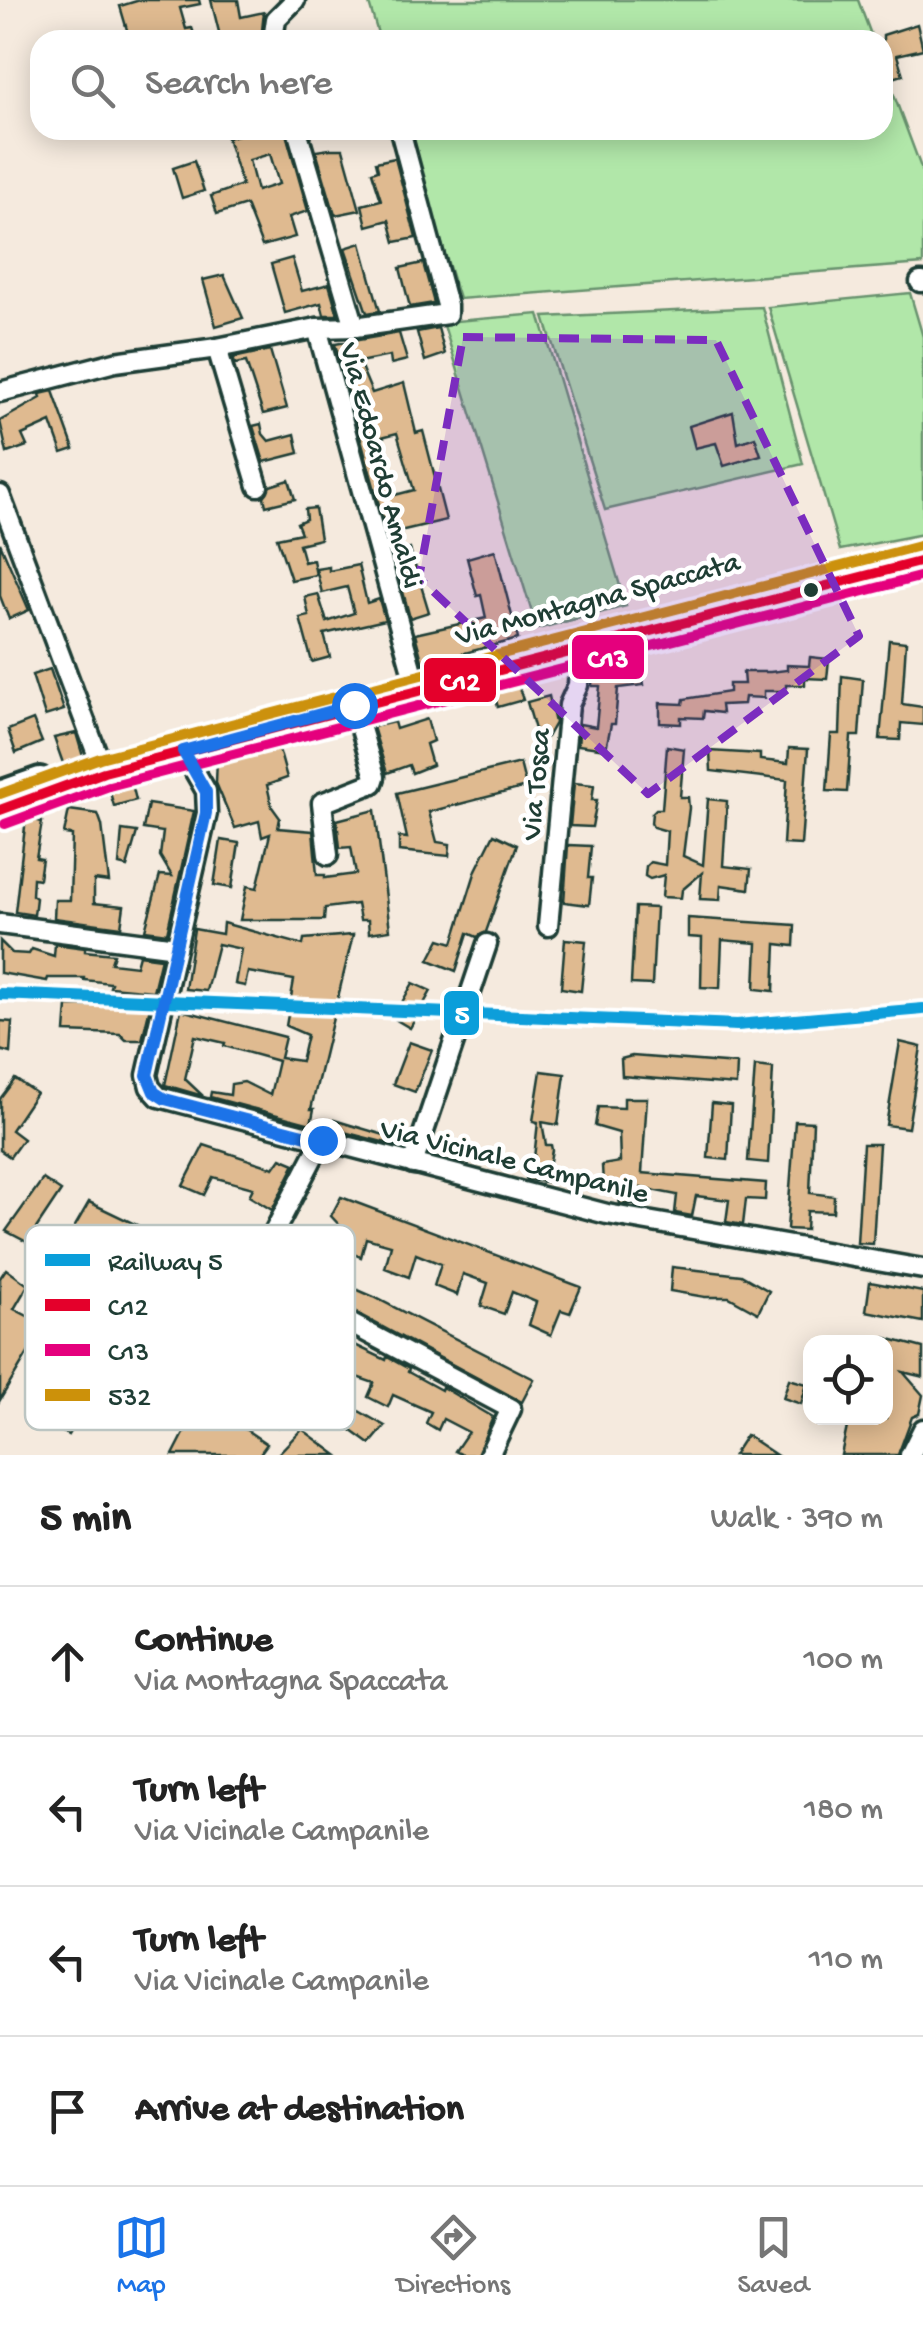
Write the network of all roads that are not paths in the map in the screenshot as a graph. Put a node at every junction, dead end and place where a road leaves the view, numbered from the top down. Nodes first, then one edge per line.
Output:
1 (295, 0) edge
2 (274, 30) edge
3 (301, 140) edge
4 (403, 140) edge
5 (355, 327) junction
6 (317, 328) junction
7 (217, 348) junction
8 (0, 392) edge
9 (258, 486) dead end
10 (0, 495) edge
11 (923, 547) edge
12 (923, 561) edge
13 (580, 648) junction
14 (413, 676) junction
15 (354, 705) junction
16 (183, 751) junction
17 (99, 759) junction
18 (0, 793) edge
19 (0, 810) edge
20 (328, 855) dead end
21 (0, 924) edge
22 (548, 926) dead end
23 (488, 944) dead end
24 (176, 947) junction
25 (322, 1140) junction
26 (413, 1164) junction
27 (278, 1225) edge
28 (923, 1268) edge
29 (355, 1326) edge
30 (923, 1429) edge
31 (489, 1455) edge
32 (910, 1455) edge

1 - 2 street
3 - 5 street
4 - 5 street
5 - 6 street
6 - 7 street
6 - 14 street, Via Edoardo Amaldi
7 - 8 street
7 - 9 street
10 - 17 street
11 - 14 main road, Via Montagna Spaccata
12 - 13 main road, Via Montagna Spaccata
13 - 15 main road, Via Montagna Spaccata
13 - 22 street, Via Tosca
14 - 17 main road, Via Montagna Spaccata
15 - 16 main road, Via Montagna Spaccata
15 - 20 street
16 - 19 main road, Via Montagna Spaccata
16 - 24 street, Via Vicinale Campanile
17 - 18 main road, Via Montagna Spaccata
21 - 24 street
23 - 26 street
24 - 25 street, Via Vicinale Campanile
25 - 26 street, Via Vicinale Campanile
25 - 27 street
26 - 28 street, Via Vicinale Campanile
29 - 31 street
30 - 32 street

